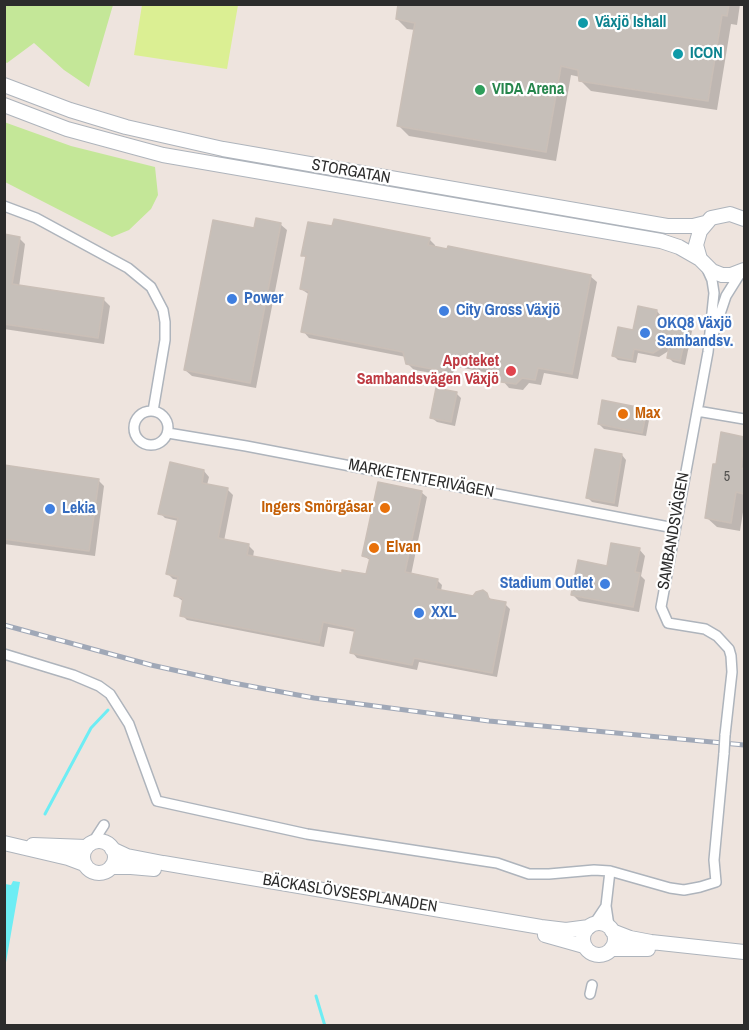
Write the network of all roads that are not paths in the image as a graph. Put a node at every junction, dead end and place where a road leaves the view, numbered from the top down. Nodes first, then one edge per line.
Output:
1 (4, 85) edge
2 (4, 105) edge
3 (4, 206) edge
4 (744, 219) edge
5 (705, 223) junction
6 (703, 263) junction
7 (743, 271) edge
8 (708, 352) junction
9 (153, 411) junction
10 (697, 411) junction
11 (744, 419) edge
12 (168, 433) junction
13 (674, 528) junction
14 (4, 654) edge
15 (104, 825) dead end
16 (6, 844) edge
17 (90, 845) junction
18 (112, 849) junction
19 (84, 864) junction
20 (111, 867) junction
21 (610, 871) junction
22 (606, 906) junction
23 (591, 925) junction
24 (610, 929) junction
25 (584, 946) junction
26 (611, 950) junction
27 (744, 952) edge
28 (744, 960) edge

1 - 5 street, STORGATAN
2 - 6 street, STORGATAN
3 - 9 street
4 - 5 street, STORGATAN
5 - 6 street
6 - 7 street, STORGATAN
6 - 8 street, SAMBANDSVÄGEN
7 - 8 street, SAMBANDSVÄGEN
8 - 10 street, SAMBANDSVÄGEN
9 - 12 street
9 - 12 street
10 - 11 street
10 - 13 street, SAMBANDSVÄGEN
12 - 13 street, MARKETENTERIVÄGEN
13 - 21 street, SAMBANDSVÄGEN, bridge
14 - 21 street
15 - 17 street
16 - 17 street
16 - 19 street
17 - 18 street
17 - 19 street
18 - 20 street
18 - 23 street, BÄCKASLÖVSESPLANADEN
19 - 20 street
20 - 25 street, BÄCKASLÖVSESPLANADEN
21 - 22 street
22 - 23 street
22 - 24 street
23 - 24 street, BÄCKASLÖVSESPLANADEN
23 - 25 street
24 - 26 street
24 - 27 street, BÄCKASLÖVSESPLANADEN
25 - 26 street, BÄCKASLÖVSESPLANADEN
26 - 28 street, BÄCKASLÖVSESPLANADEN

